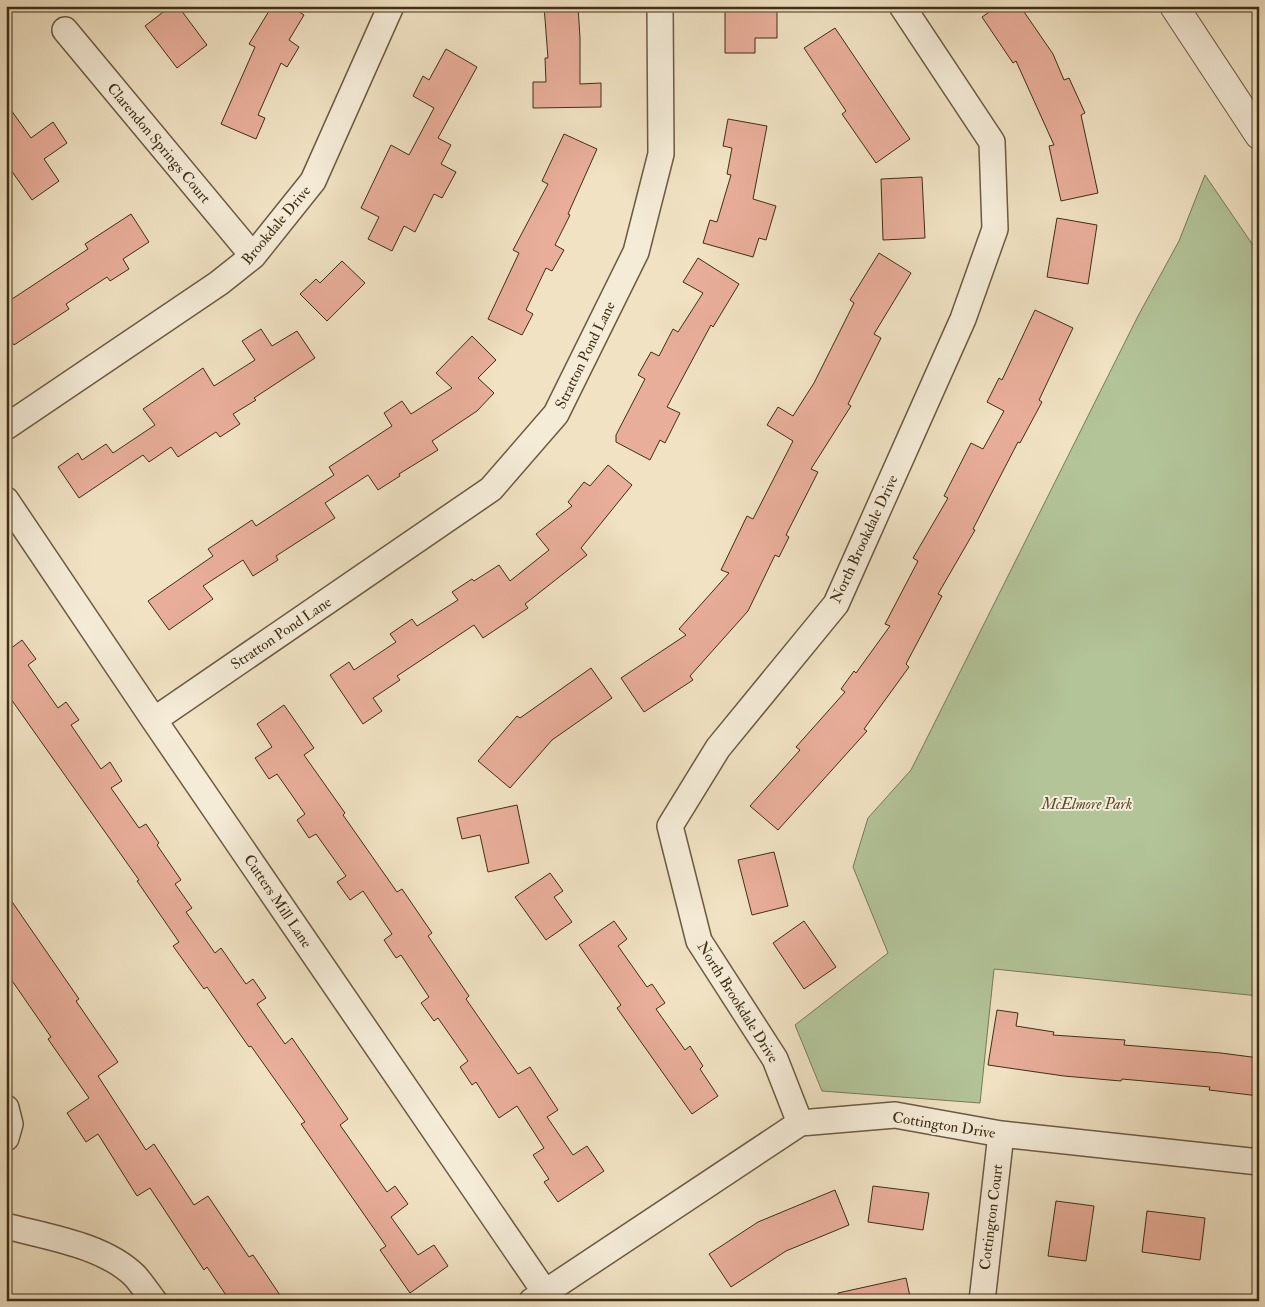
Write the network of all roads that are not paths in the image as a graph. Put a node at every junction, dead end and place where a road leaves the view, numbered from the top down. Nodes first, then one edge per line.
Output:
1 (390, 6) edge
2 (660, 6) edge
3 (902, 6) edge
4 (1174, 6) edge
5 (65, 30) dead end
6 (1259, 135) edge
7 (253, 256) junction
8 (6, 427) edge
9 (6, 500) edge
10 (154, 720) junction
11 (6, 1108) edge
12 (800, 1123) junction
13 (1001, 1134) junction
14 (6, 1138) edge
15 (1259, 1162) edge
16 (6, 1226) edge
17 (543, 1298) edge
18 (154, 1301) edge
19 (982, 1301) edge

1 - 7 street, Brookdale Drive
2 - 10 street, Stratton Pond Lane
3 - 12 street, North Brookdale Drive
4 - 6 street
5 - 7 street, Clarendon Springs Court
7 - 8 street, Brookdale Drive
9 - 10 street, Cutters Mill Lane
10 - 17 street, Cutters Mill Lane
11 - 14 street
12 - 13 street, Cottington Drive
12 - 17 street, Cottington Drive
13 - 15 street, Cottington Drive
13 - 19 street, Cottington Court
16 - 18 street

